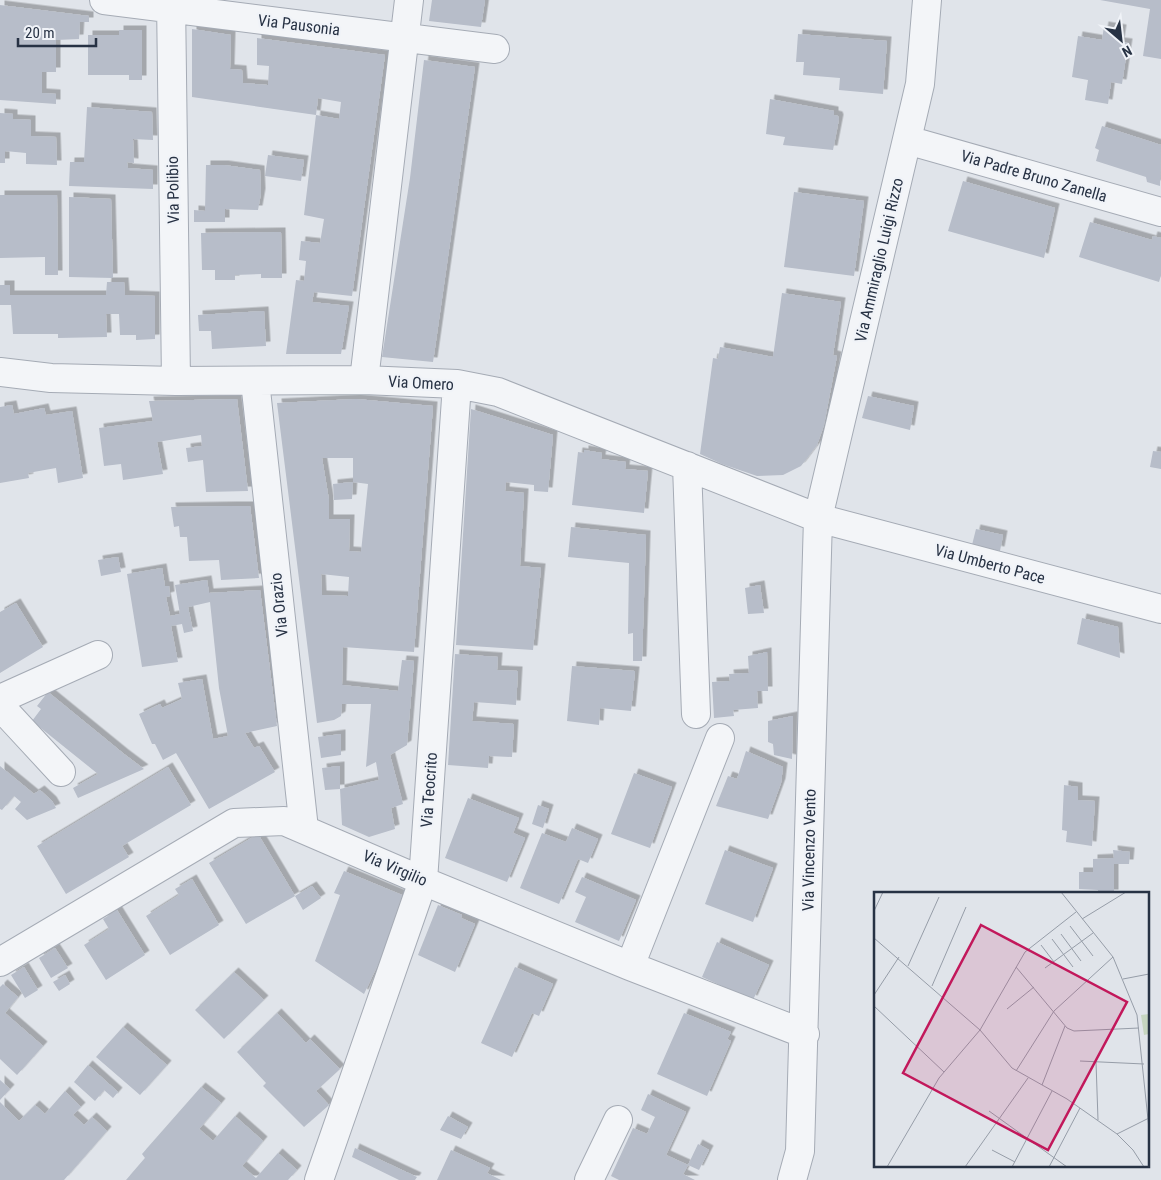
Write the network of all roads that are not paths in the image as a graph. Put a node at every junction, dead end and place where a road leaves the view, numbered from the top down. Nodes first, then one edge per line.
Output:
1 (104, 0) edge
2 (409, 0) edge
3 (927, 0) edge
4 (171, 5) edge
5 (404, 38) junction
6 (495, 49) dead end
7 (907, 140) junction
8 (1161, 212) edge
9 (0, 372) edge
10 (364, 380) junction
11 (176, 381) junction
12 (255, 381) junction
13 (457, 384) junction
14 (687, 466) junction
15 (818, 518) junction
16 (1161, 609) edge
17 (98, 655) dead end
18 (0, 699) edge
19 (0, 706) edge
20 (696, 714) dead end
21 (720, 738) dead end
22 (61, 772) dead end
23 (304, 829) junction
24 (423, 881) junction
25 (0, 962) edge
26 (630, 966) junction
27 (805, 1034) junction
28 (618, 1120) dead end
29 (320, 1180) edge
30 (589, 1180) edge
31 (792, 1180) edge

1 - 4 street, Via Pausonia
2 - 5 street
3 - 7 street, Via Ammiraglio Luigi Rizzo
4 - 5 street, Via Pausonia
4 - 11 street, Via Polibio
5 - 6 street, Via Pausonia
5 - 10 street
7 - 8 street, Via Padre Bruno Zanella
7 - 15 street, Via Ammiraglio Luigi Rizzo
9 - 11 street, Via Omero
10 - 12 street, Via Omero
10 - 13 street, Via Omero
11 - 12 street, Via Omero
12 - 23 street, Via Orazio
13 - 14 street, Via Omero
13 - 24 street, Via Teocrito
14 - 15 street, Via Omero
14 - 20 street
15 - 16 street, Via Umberto Pace
15 - 27 street, Via Vincenzo Vento
17 - 18 street
19 - 22 street
21 - 26 street
23 - 24 street, Via Virgilio
23 - 25 street, Via Virgilio
24 - 26 street, Via Virgilio
24 - 29 street, Via Teocrito
26 - 27 street, Via Virgilio
27 - 31 street, Via Vincenzo Vento
28 - 30 street

